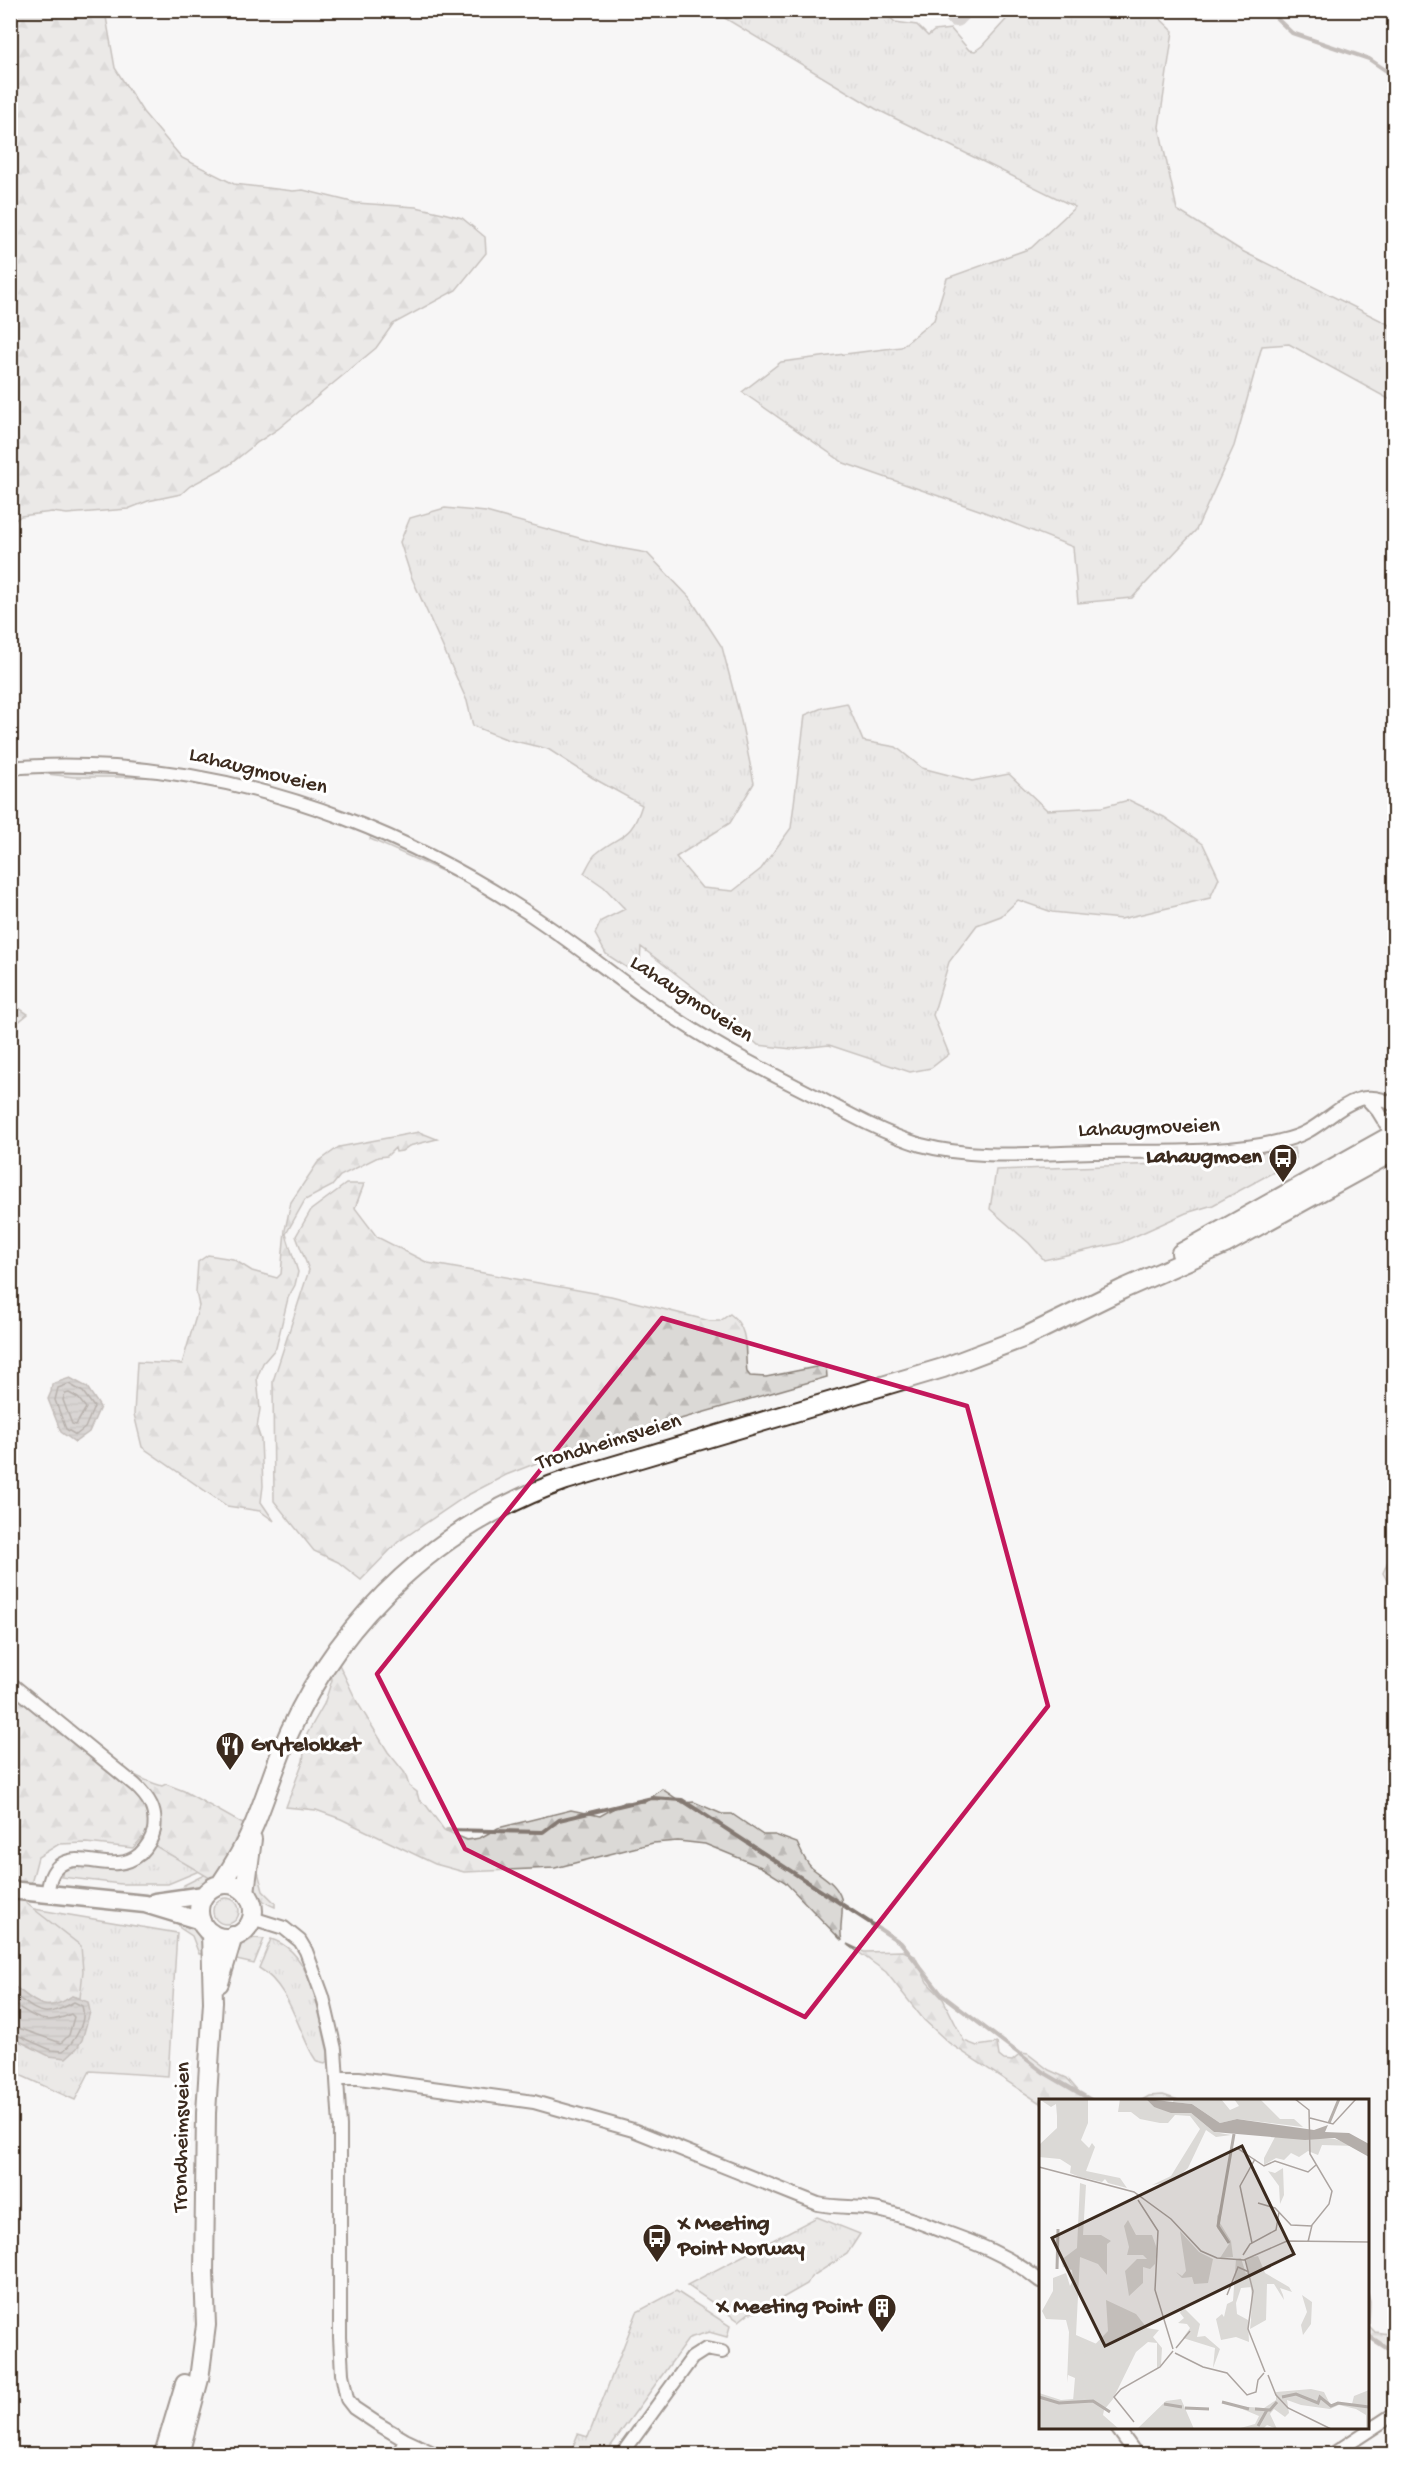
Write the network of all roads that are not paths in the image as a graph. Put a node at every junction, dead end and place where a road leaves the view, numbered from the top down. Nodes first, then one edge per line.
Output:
1 (10, 768) edge
2 (1366, 1098) junction
3 (1395, 1105) edge
4 (1394, 1139) edge
5 (10, 1683) edge
6 (254, 1826) junction
7 (220, 1885) junction
8 (10, 1890) edge
9 (245, 1892) junction
10 (47, 1894) junction
11 (204, 1895) junction
12 (145, 1904) junction
13 (252, 1918) junction
14 (206, 1927) junction
15 (232, 1936) junction
16 (213, 2002) junction
17 (338, 2079) junction
18 (204, 2273) junction
19 (1039, 2280) edge
20 (722, 2352) dead end
21 (1395, 2414) edge
22 (1118, 2429) edge
23 (405, 2440) junction
24 (164, 2454) edge
25 (179, 2454) edge
26 (399, 2454) edge
27 (435, 2454) edge
28 (622, 2454) edge
29 (1136, 2454) edge
30 (1333, 2454) edge

1 - 2 street, Lahaugmoveien
2 - 3 street
2 - 4 street
4 - 6 main road, Trondheimsveien
5 - 10 street
6 - 7 main road, Trondheimsveien
6 - 9 main road, Trondheimsveien
7 - 9 main road
7 - 11 main road
8 - 10 main road
9 - 13 main road
10 - 12 main road
11 - 12 main road
11 - 14 main road
12 - 14 main road
13 - 15 main road
13 - 17 street
14 - 15 main road
14 - 16 main road, Trondheimsveien
15 - 16 main road, Trondheimsveien
16 - 18 main road, Trondheimsveien
17 - 19 street
17 - 23 street
18 - 24 main road, Trondheimsveien
18 - 25 main road, Trondheimsveien
20 - 28 street
21 - 30 street
22 - 29 street
23 - 26 street
23 - 27 street

